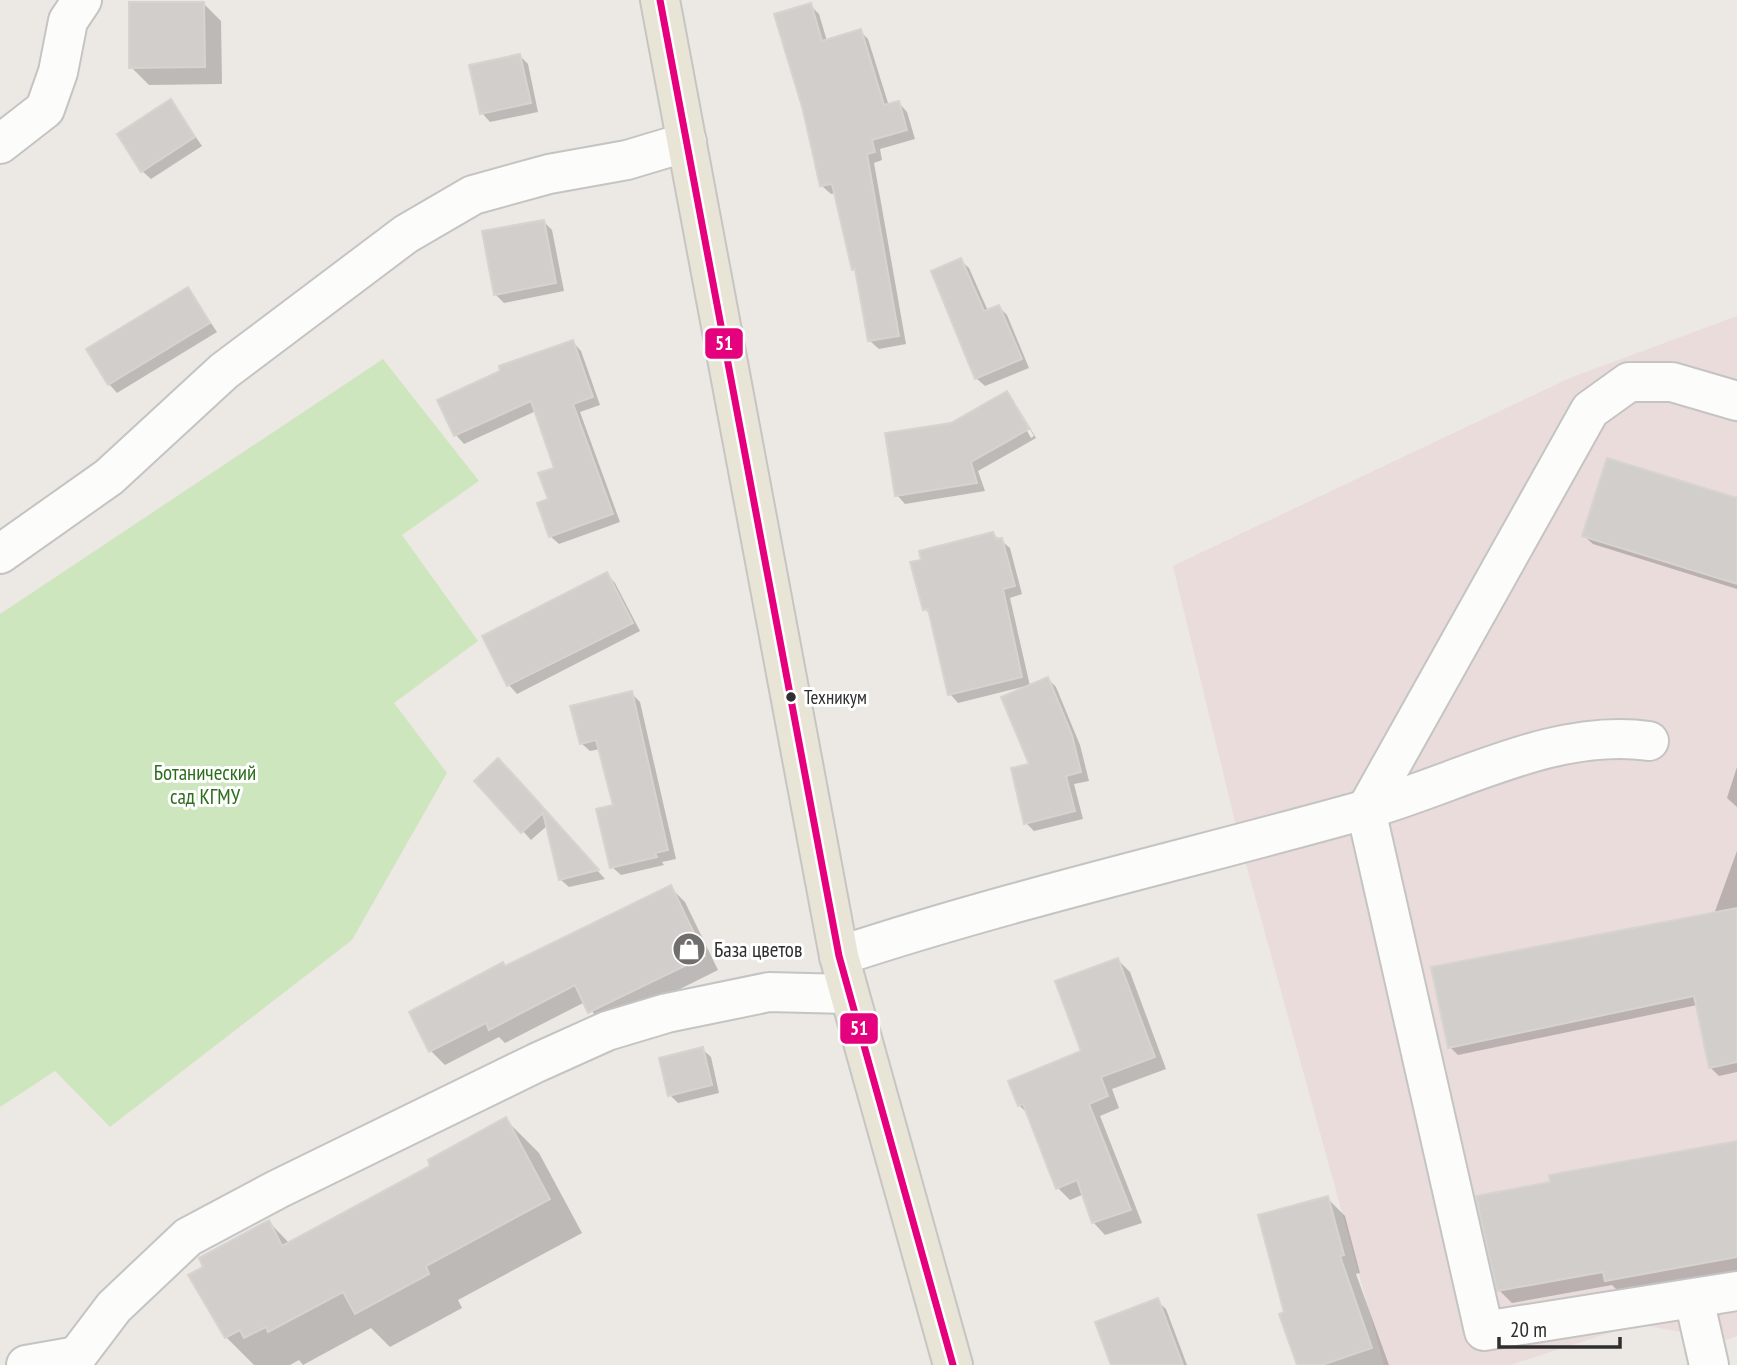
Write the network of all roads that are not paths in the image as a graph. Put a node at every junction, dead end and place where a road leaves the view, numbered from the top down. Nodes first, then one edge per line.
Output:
1 (82, 0) edge
2 (660, 0) edge
3 (687, 142) junction
4 (0, 144) edge
5 (1737, 401) edge
6 (0, 554) edge
7 (1649, 741) dead end
8 (1366, 810) junction
9 (839, 956) junction
10 (847, 994) junction
11 (1737, 1291) edge
12 (1694, 1299) junction
13 (73, 1360) edge
14 (26, 1365) edge
15 (953, 1365) edge
16 (1709, 1365) edge

1 - 4 street
2 - 3 main road
3 - 6 street
3 - 9 main road
5 - 8 street
7 - 8 street
8 - 9 street
8 - 12 street
9 - 10 main road
10 - 13 street
10 - 15 main road
11 - 12 street
12 - 16 street
13 - 14 street

